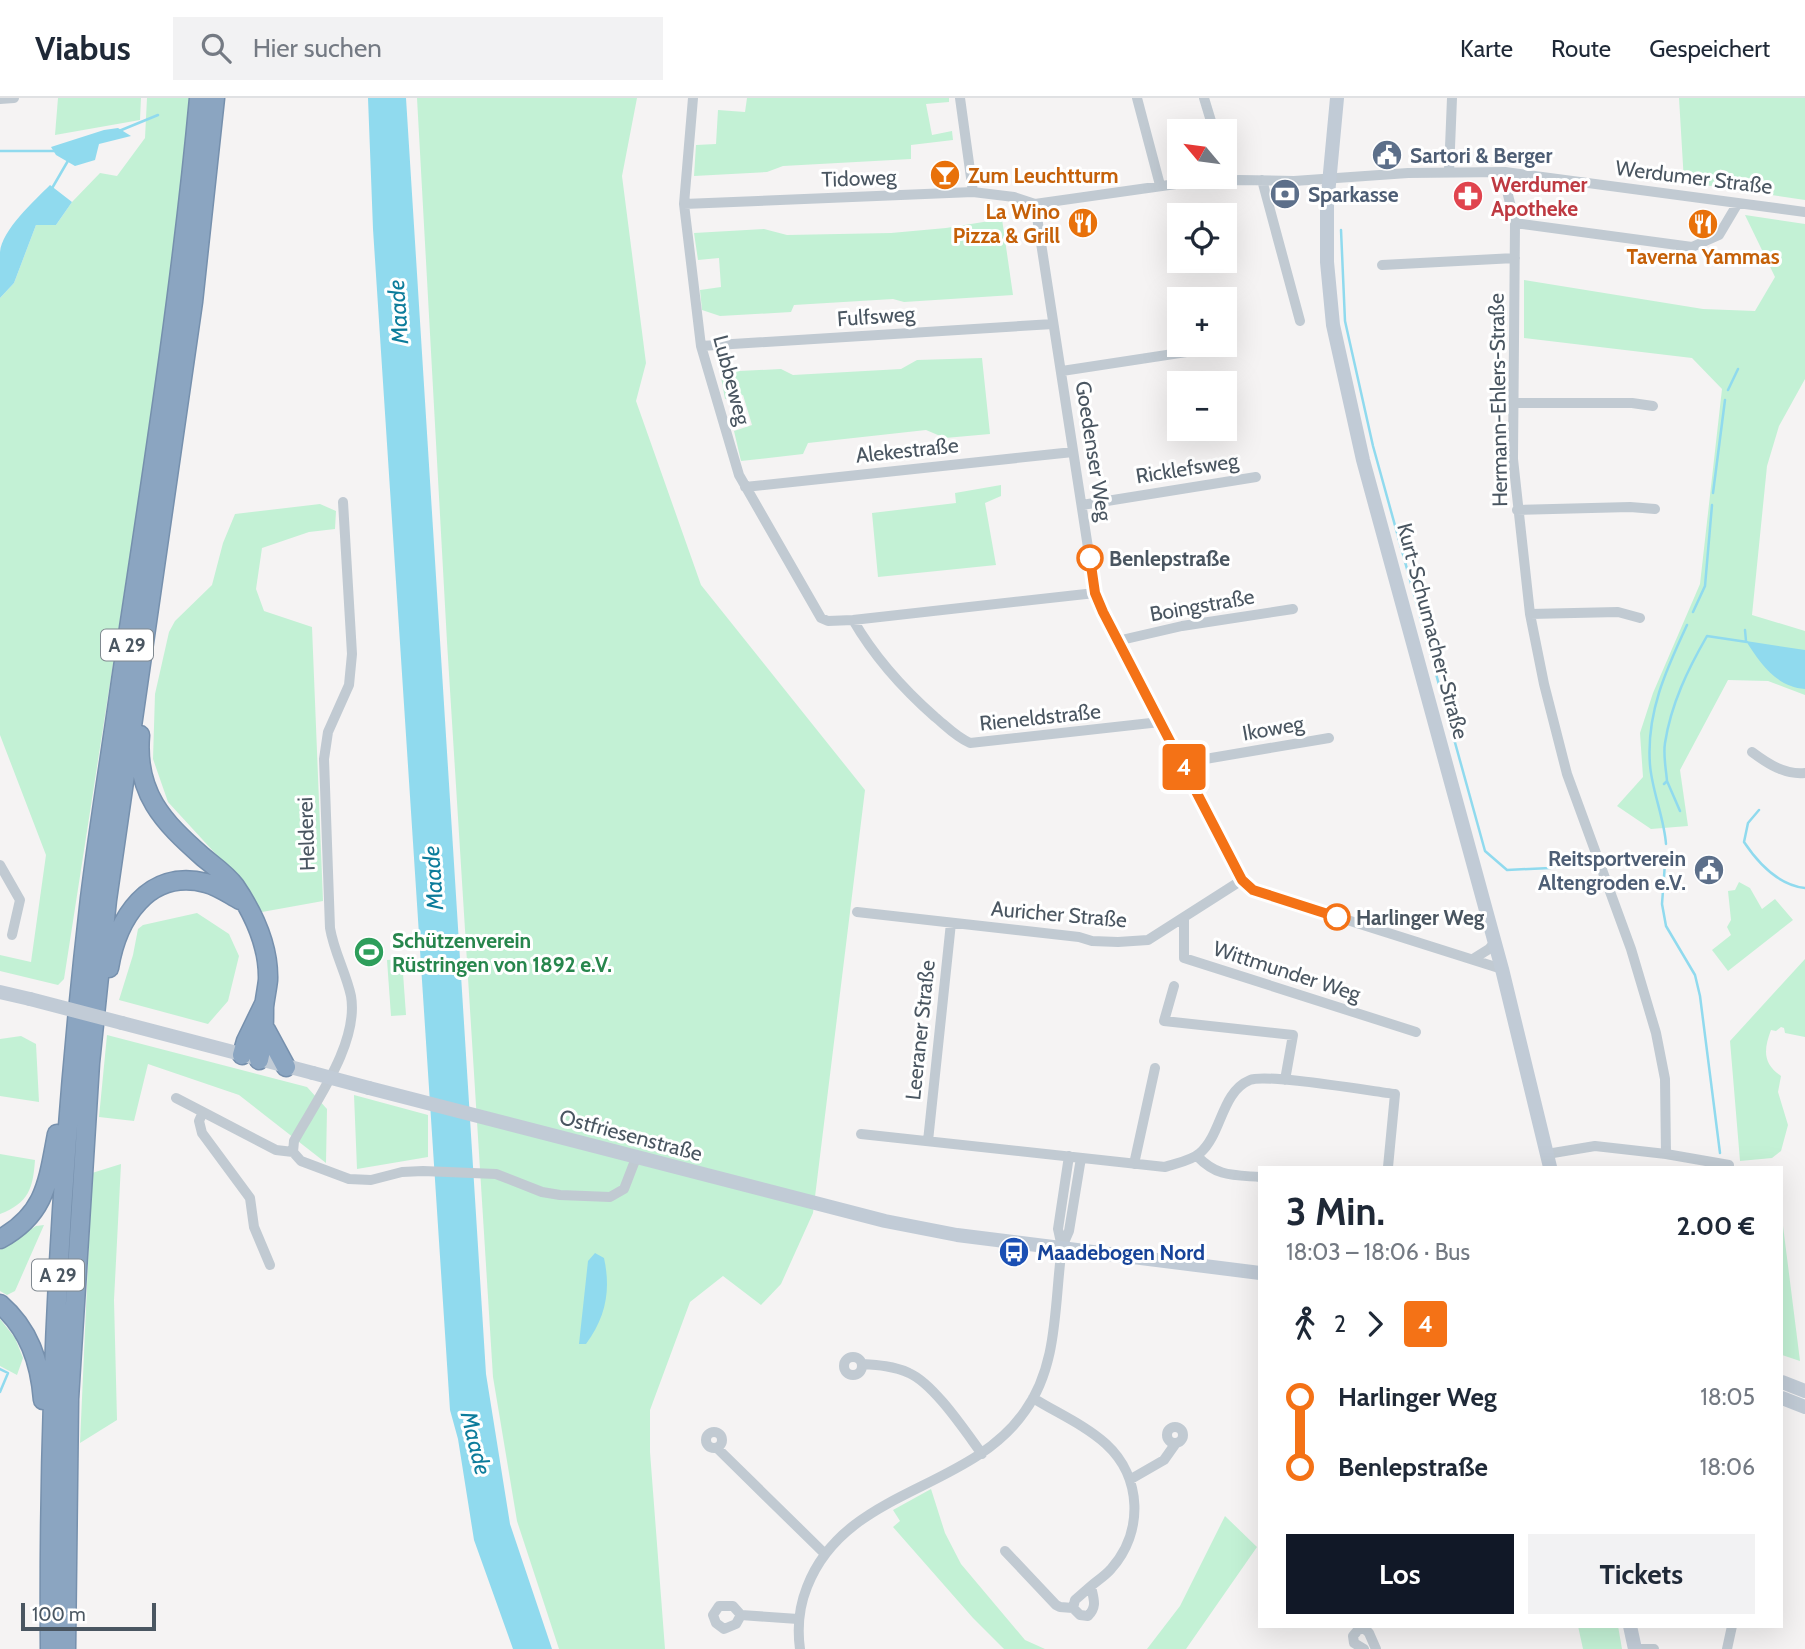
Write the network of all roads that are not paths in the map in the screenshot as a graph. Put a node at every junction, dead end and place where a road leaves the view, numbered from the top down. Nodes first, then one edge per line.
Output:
1 (14, 98) edge
2 (199, 98) edge
3 (215, 98) edge
4 (693, 98) edge
5 (960, 98) edge
6 (1137, 98) edge
7 (1204, 98) edge
8 (1337, 98) edge
9 (1452, 98) edge
10 (0, 99) edge
11 (1210, 119) edge
12 (1449, 172) junction
13 (1505, 172) junction
14 (1237, 178) edge
15 (1329, 178) junction
16 (1262, 180) junction
17 (1167, 184) edge
18 (1160, 185) junction
19 (973, 192) junction
20 (1738, 203) junction
21 (684, 204) junction
22 (1035, 204) junction
23 (1805, 212) edge
24 (1515, 223) junction
25 (1515, 258) junction
26 (1382, 265) dead end
27 (1300, 321) dead end
28 (1053, 324) junction
29 (701, 346) junction
30 (1167, 355) edge
31 (1062, 371) junction
32 (1513, 403) junction
33 (1653, 406) dead end
34 (1073, 452) junction
35 (1256, 477) dead end
36 (745, 487) junction
37 (343, 502) dead end
38 (1082, 505) junction
39 (1655, 509) dead end
40 (1517, 510) junction
41 (1095, 593) junction
42 (1293, 609) dead end
43 (1530, 614) junction
44 (1640, 618) dead end
45 (853, 620) junction
46 (1117, 640) junction
47 (136, 691) junction
48 (1160, 722) junction
49 (1329, 738) dead end
50 (1752, 752) dead end
51 (1182, 763) junction
52 (1805, 773) edge
53 (0, 865) edge
54 (1242, 880) junction
55 (245, 903) junction
56 (857, 912) dead end
57 (1184, 918) junction
58 (951, 923) junction
59 (12, 935) dead end
60 (1495, 942) junction
61 (1473, 959) junction
62 (1502, 969) junction
63 (1174, 986) dead end
64 (0, 992) edge
65 (264, 1004) junction
66 (266, 1030) junction
67 (1416, 1032) dead end
68 (250, 1057) junction
69 (90, 1063) junction
70 (286, 1067) junction
71 (1155, 1068) dead end
72 (1285, 1080) junction
73 (69, 1094) junction
74 (176, 1098) dead end
75 (203, 1112) junction
76 (861, 1134) dead end
77 (928, 1141) junction
78 (293, 1152) junction
79 (1666, 1154) junction
80 (1069, 1156) junction
81 (1197, 1156) junction
82 (636, 1158) junction
83 (1081, 1158) junction
84 (1549, 1161) edge
85 (1134, 1164) junction
86 (1729, 1165) dead end
87 (1388, 1166) edge
88 (1258, 1177) edge
89 (0, 1239) edge
90 (1062, 1247) junction
91 (270, 1265) dead end
92 (1258, 1273) edge
93 (0, 1304) edge
94 (862, 1364) dead end
95 (1783, 1382) edge
96 (1805, 1391) edge
97 (1033, 1398) junction
98 (1783, 1398) edge
99 (1805, 1407) edge
100 (1176, 1443) dead end
101 (717, 1448) dead end
102 (982, 1454) junction
103 (50, 1457) junction
104 (1131, 1479) junction
105 (1005, 1551) dead end
106 (824, 1553) junction
107 (1091, 1586) junction
108 (1073, 1608) junction
109 (741, 1615) dead end
110 (798, 1619) junction
111 (1630, 1628) edge
112 (1732, 1628) edge
113 (50, 1649) edge
114 (66, 1649) edge
115 (800, 1649) edge
116 (1364, 1649) edge
117 (1376, 1649) edge
118 (1634, 1649) edge
119 (1640, 1649) edge
120 (1654, 1649) edge
121 (1727, 1649) edge

1 - 10 street
2 - 73 highway, A 29
3 - 47 highway, A 29
4 - 21 street, Lubbeweg
5 - 19 street
6 - 18 street
7 - 11 street
8 - 15 main road, Kurt-Schumacher-Straße
9 - 12 street
12 - 13 street, Werdumer Straße
12 - 15 street, Werdumer Straße
13 - 20 street, Werdumer Straße
13 - 24 street, Hermann-Ehlers-Straße
14 - 16 street, Werdumer Straße
15 - 16 street, Werdumer Straße
15 - 60 main road, Kurt-Schumacher-Straße
16 - 27 street
17 - 18 street, Werdumer Straße
18 - 22 street, Werdumer Straße
19 - 21 street, Tidoweg
19 - 22 street, Tidoweg
20 - 23 street, Werdumer Straße
20 - 24 street
21 - 29 street, Lubbeweg
22 - 28 street, Goedenser Weg
24 - 25 street, Hermann-Ehlers-Straße
25 - 26 street
25 - 32 street, Hermann-Ehlers-Straße
28 - 29 street, Fulfsweg
28 - 31 street, Goedenser Weg
29 - 36 street, Lubbeweg
30 - 31 street
31 - 34 street, Goedenser Weg
32 - 33 street
32 - 40 street, Hermann-Ehlers-Straße
34 - 36 street, Alekestraße
34 - 38 street, Goedenser Weg
35 - 38 street, Ricklefsweg
36 - 45 street, Lubbeweg
37 - 78 street, Helderei
38 - 41 street, Goedenser Weg
39 - 40 street
40 - 43 street, Hermann-Ehlers-Straße
41 - 45 street
41 - 46 street, Goedenser Weg
42 - 46 street, Boingstraße
43 - 44 street
43 - 79 street, Hermann-Ehlers-Straße
45 - 48 street, Rieneldstraße
46 - 48 street, Goedenser Weg
47 - 55 highway
47 - 69 highway, A 29
48 - 51 street, Goedenser Weg
49 - 51 street, Ikoweg
50 - 52 street
51 - 54 street, Goedenser Weg
53 - 59 street
54 - 57 street, Auricher Straße
54 - 61 street
55 - 65 highway
55 - 69 highway
56 - 58 street, Auricher Straße
57 - 58 street, Auricher Straße
57 - 67 street, Wittmunder Weg
58 - 77 street, Leeraner Straße
60 - 61 street
60 - 62 main road, Kurt-Schumacher-Straße
61 - 62 street
62 - 84 main road, Kurt-Schumacher-Straße
63 - 72 street
64 - 68 main road, Ostfriesenstraße, bridge
65 - 66 highway
65 - 68 highway
66 - 68 highway
66 - 70 highway
68 - 70 main road, Ostfriesenstraße
69 - 114 highway, A 29
70 - 82 main road, Ostfriesenstraße, bridge
71 - 85 street
72 - 81 street
72 - 87 street
73 - 89 highway
73 - 103 highway, A 29
74 - 75 street
75 - 78 street
75 - 91 street
76 - 77 street
77 - 80 street
78 - 82 street
79 - 84 street
79 - 86 street
80 - 83 street
80 - 90 street
81 - 85 street
81 - 88 street
82 - 90 main road, Ostfriesenstraße
83 - 85 street
83 - 90 street
90 - 92 main road, Ostfriesenstraße
90 - 97 street
93 - 103 highway
94 - 102 street
95 - 96 main road
97 - 102 street
97 - 104 street
98 - 99 main road
100 - 104 street
101 - 106 street
102 - 106 street
103 - 113 highway, A 29
104 - 107 street
105 - 108 street
106 - 110 street
107 - 108 street
107 - 108 street
109 - 110 street
110 - 115 street
111 - 118 main road
112 - 121 street
116 - 117 street
119 - 120 street

